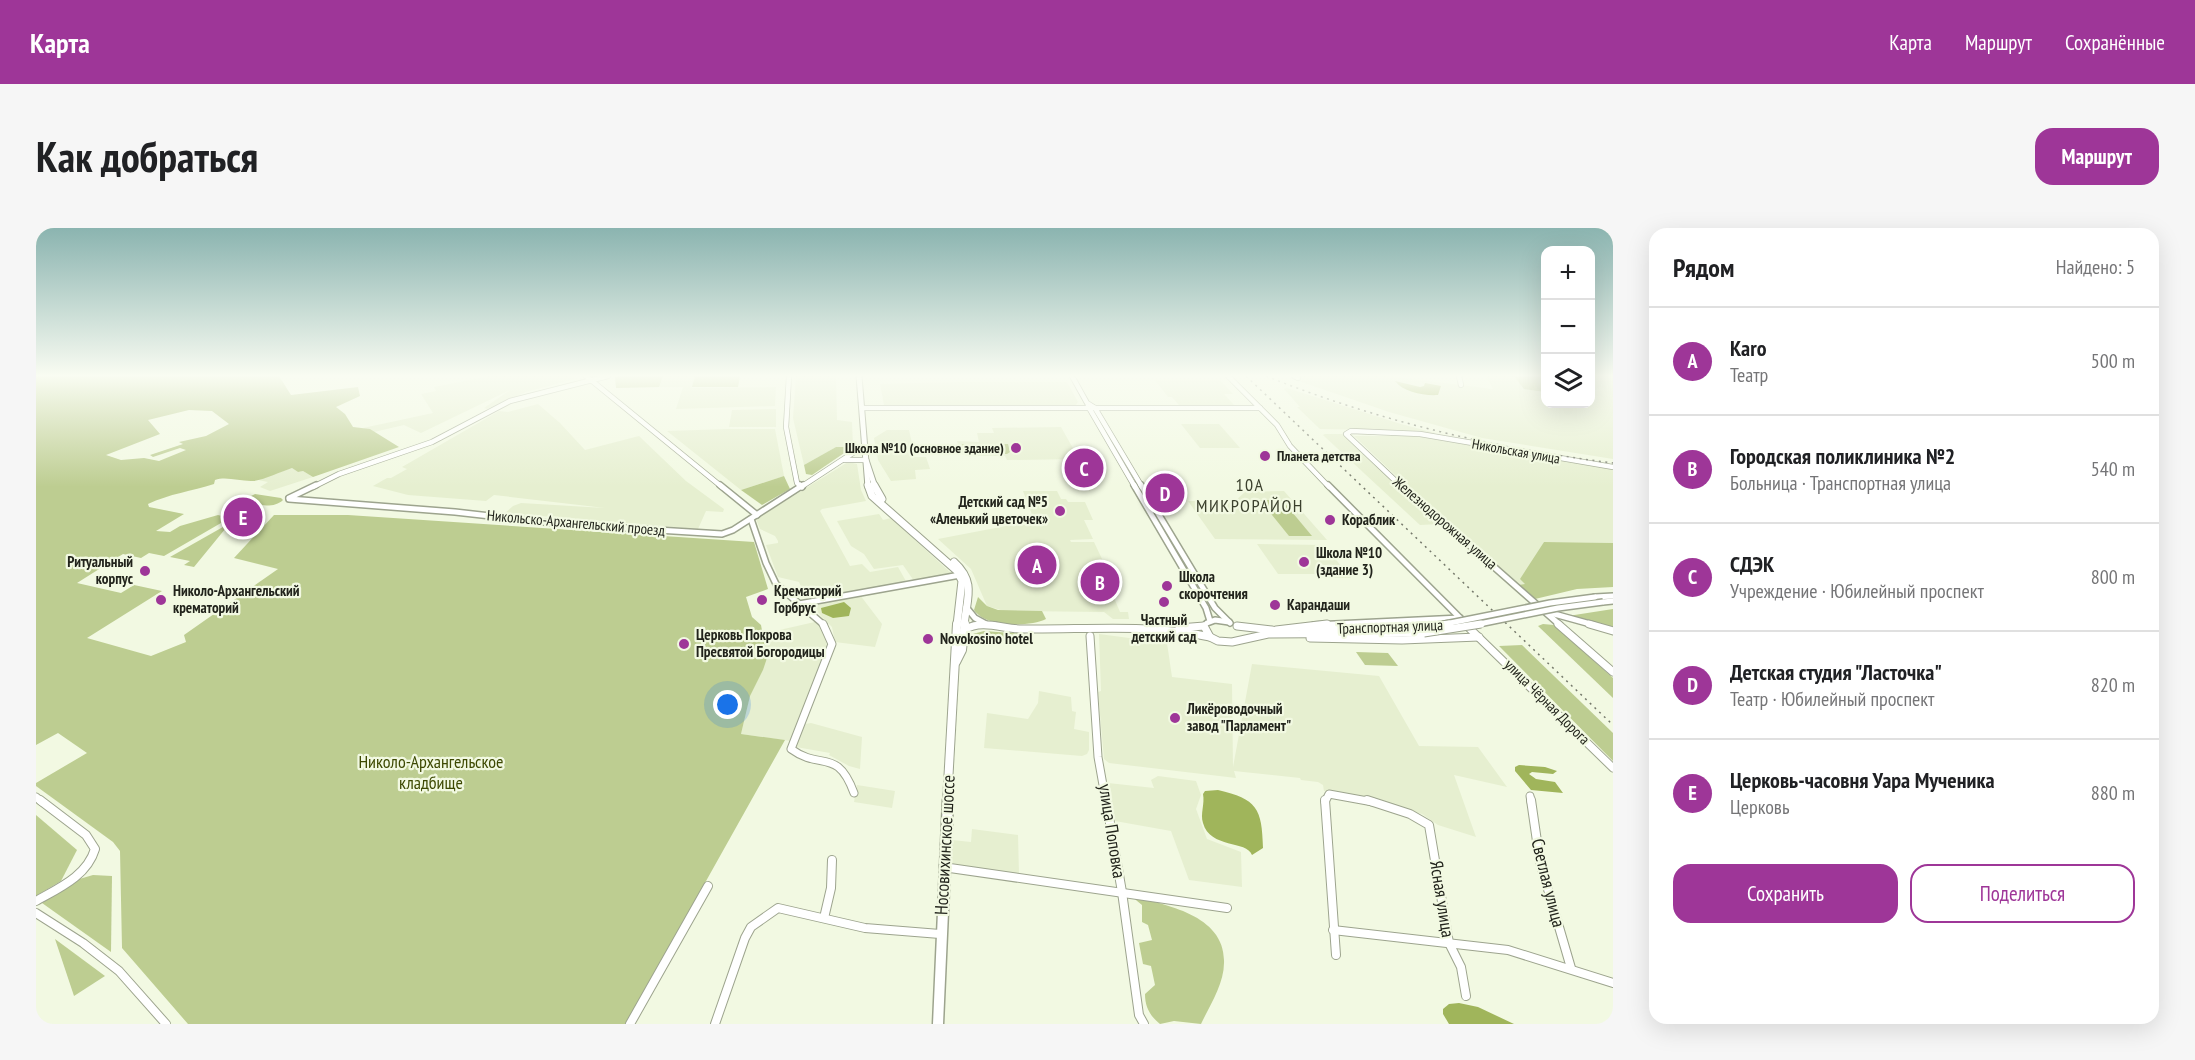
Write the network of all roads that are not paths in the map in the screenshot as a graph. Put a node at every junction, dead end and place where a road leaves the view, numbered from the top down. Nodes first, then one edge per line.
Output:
1 (488, 413) edge
2 (630, 413) edge
3 (788, 413) edge
4 (862, 413) edge
5 (1093, 413) edge
6 (1098, 413) edge
7 (1265, 413) edge
8 (1347, 433) joint
9 (865, 445) junction
10 (852, 457) junction
11 (866, 460) junction
12 (1613, 467) edge
13 (802, 487) junction
14 (754, 517) junction
15 (960, 575) junction
16 (1613, 596) edge
17 (1613, 601) edge
18 (799, 604) junction
19 (966, 607) junction
20 (1546, 612) junction
21 (1460, 618) junction
22 (1210, 621) junction
23 (1233, 624) junction
24 (989, 625) junction
25 (1204, 626) junction
26 (1170, 629) junction
27 (964, 630) junction
28 (1613, 631) edge
29 (1278, 632) junction
30 (1090, 636) dead end
31 (1210, 637) junction
32 (1480, 637) junction
33 (1242, 641) junction
34 (955, 666) junction
35 (1613, 672) edge
36 (1613, 768) edge
37 (854, 793) dead end
38 (1530, 796) dead end
39 (36, 797) edge
40 (832, 860) dead end
41 (943, 867) junction
42 (708, 886) dead end
43 (1122, 892) junction
44 (36, 901) edge
45 (1227, 908) dead end
46 (36, 913) edge
47 (824, 918) junction
48 (1333, 930) junction
49 (940, 934) junction
50 (1449, 943) junction
51 (1336, 955) dead end
52 (1571, 968) junction
53 (1613, 983) edge
54 (1466, 996) dead end
55 (166, 1024) edge
56 (630, 1024) edge
57 (716, 1024) edge
58 (938, 1024) edge
59 (1144, 1024) edge

1 - 14 street, Никольско-Архангельский проезд
2 - 14 street
3 - 13 street
4 - 9 main road, Носовихинское шоссе
5 - 22 street
6 - 23 street
7 - 21 street, улица Чёрная Дорога
8 - 12 street, Никольская улица
8 - 20 street, Железнодорожная улица
9 - 10 street
9 - 11 main road, Носовихинское шоссе
10 - 11 street
10 - 13 street, Никольско-Архангельский проезд
11 - 15 main road, Носовихинское шоссе
11 - 19 main road, Носовихинское шоссе
13 - 14 street, Никольско-Архангельский проезд
14 - 18 street
15 - 18 street
15 - 34 main road, Носовихинское шоссе
16 - 29 street, Транспортная улица, bridge
17 - 29 street, Транспортная улица, bridge
18 - 37 street
19 - 24 street
19 - 27 main road, Носовихинское шоссе
20 - 28 street
20 - 35 street, Железнодорожная улица
21 - 29 street
21 - 32 street, улица Чёрная Дорога
22 - 23 street, Транспортная улица
22 - 25 street
23 - 29 street, Транспортная улица
23 - 33 street
24 - 26 street
24 - 27 street
25 - 26 street
25 - 31 street
26 - 31 street
27 - 34 main road, Носовихинское шоссе
29 - 32 street
29 - 33 street, Транспортная улица
30 - 43 street, улица Поповка
31 - 33 street, Транспортная улица
32 - 36 street, улица Чёрная Дорога
34 - 41 main road, Носовихинское шоссе
38 - 52 street, Светлая улица
39 - 44 street
40 - 47 street
41 - 43 street
41 - 49 main road, Носовихинское шоссе
42 - 56 street
43 - 45 street
43 - 59 street, улица Поповка
46 - 55 street
47 - 49 street
47 - 57 street
48 - 50 street
48 - 50 street, Ясная улица
48 - 51 street
49 - 58 main road, Носовихинское шоссе
50 - 52 street
50 - 54 street, Ясная улица
52 - 53 street

